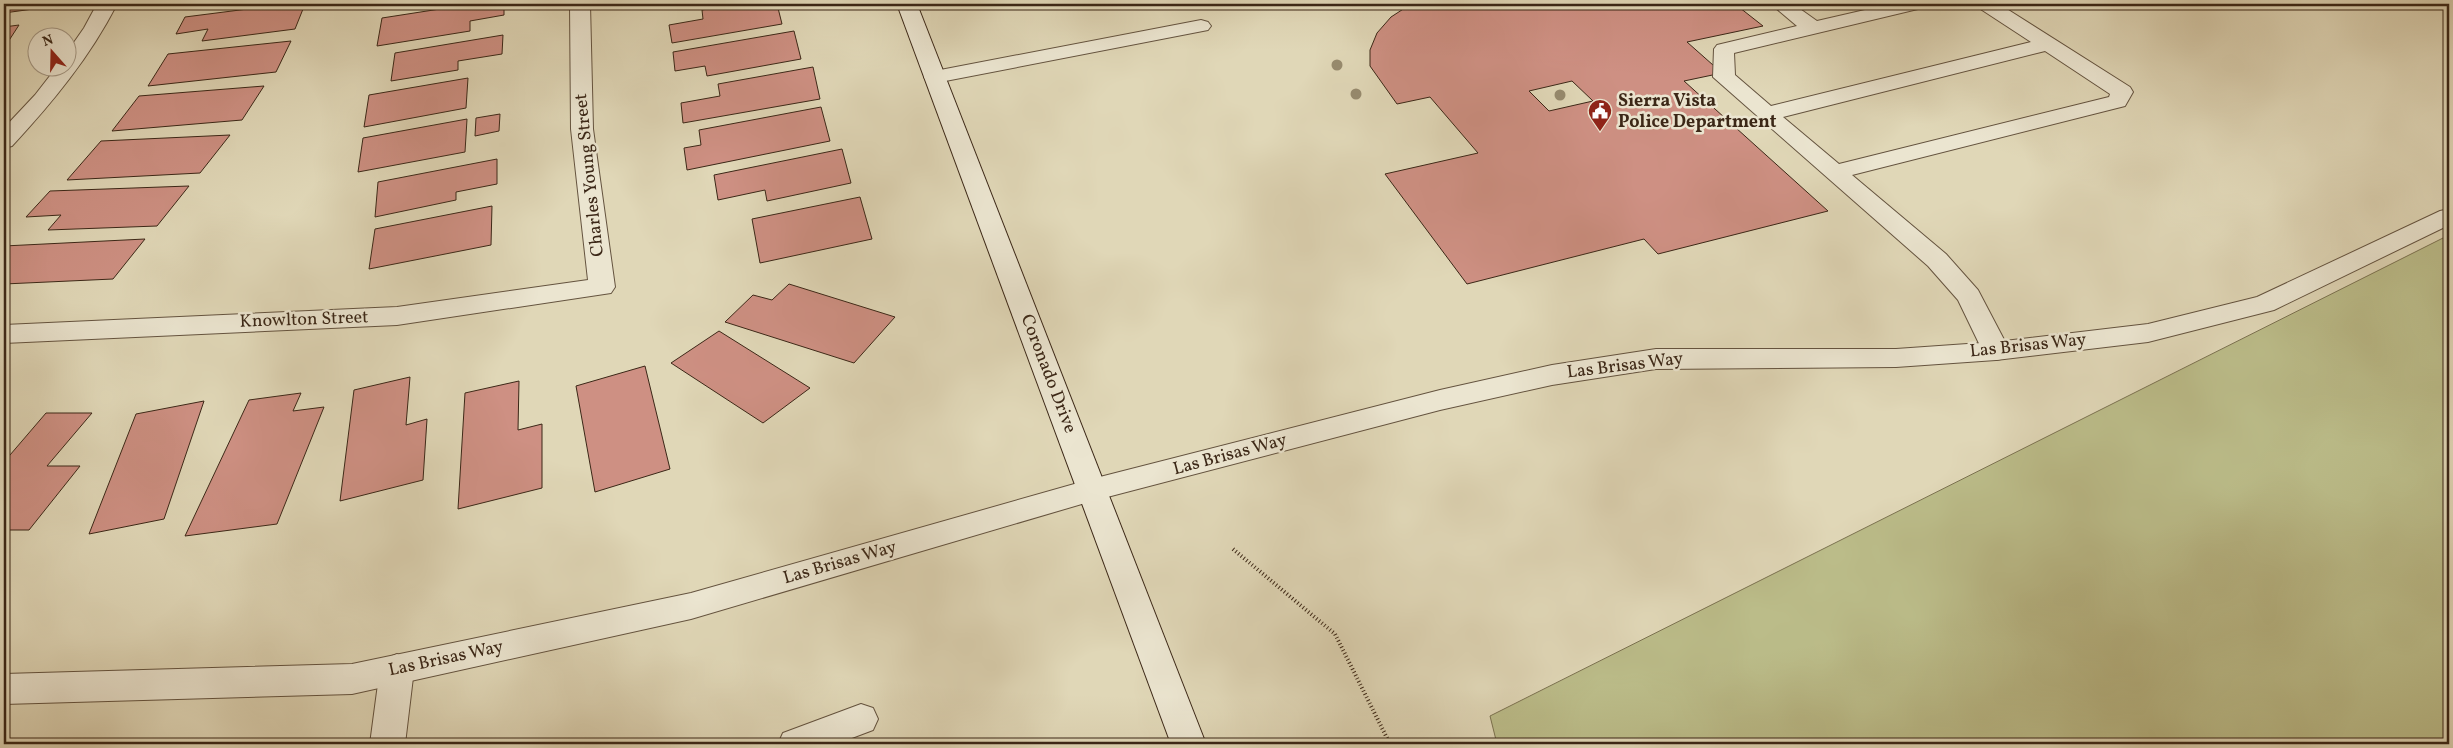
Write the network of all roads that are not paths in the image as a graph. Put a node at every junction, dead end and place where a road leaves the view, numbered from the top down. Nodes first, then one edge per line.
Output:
1 (107, 4) edge
2 (580, 4) edge
3 (907, 4) edge
4 (1782, 4) edge
5 (1916, 4) edge
6 (1986, 4) edge
7 (1201, 26) dead end
8 (1813, 28) junction
9 (2048, 44) junction
10 (78, 51) edge
11 (935, 77) junction
12 (59, 78) edge
13 (1767, 114) junction
14 (4, 141) edge
15 (1834, 172) junction
16 (2449, 216) edge
17 (602, 287) joint
18 (4, 334) edge
19 (1996, 351) junction
20 (1092, 490) junction
21 (398, 669) junction
22 (4, 689) edge
23 (861, 719) dead end
24 (387, 744) edge
25 (795, 744) edge
26 (1189, 744) edge

1 - 10 street
2 - 17 street, Charles Young Street
3 - 11 street, Coronado Drive
4 - 8 street
5 - 8 street
6 - 9 street
7 - 11 street
8 - 13 street
9 - 13 street
9 - 15 street
11 - 20 street, Coronado Drive
12 - 14 street
13 - 15 street
15 - 19 street
16 - 19 street, Las Brisas Way
17 - 18 street, Knowlton Street
19 - 20 street, Las Brisas Way
20 - 21 street, Las Brisas Way
20 - 26 street, Coronado Drive
21 - 22 street, Las Brisas Way
21 - 24 street
23 - 25 street

